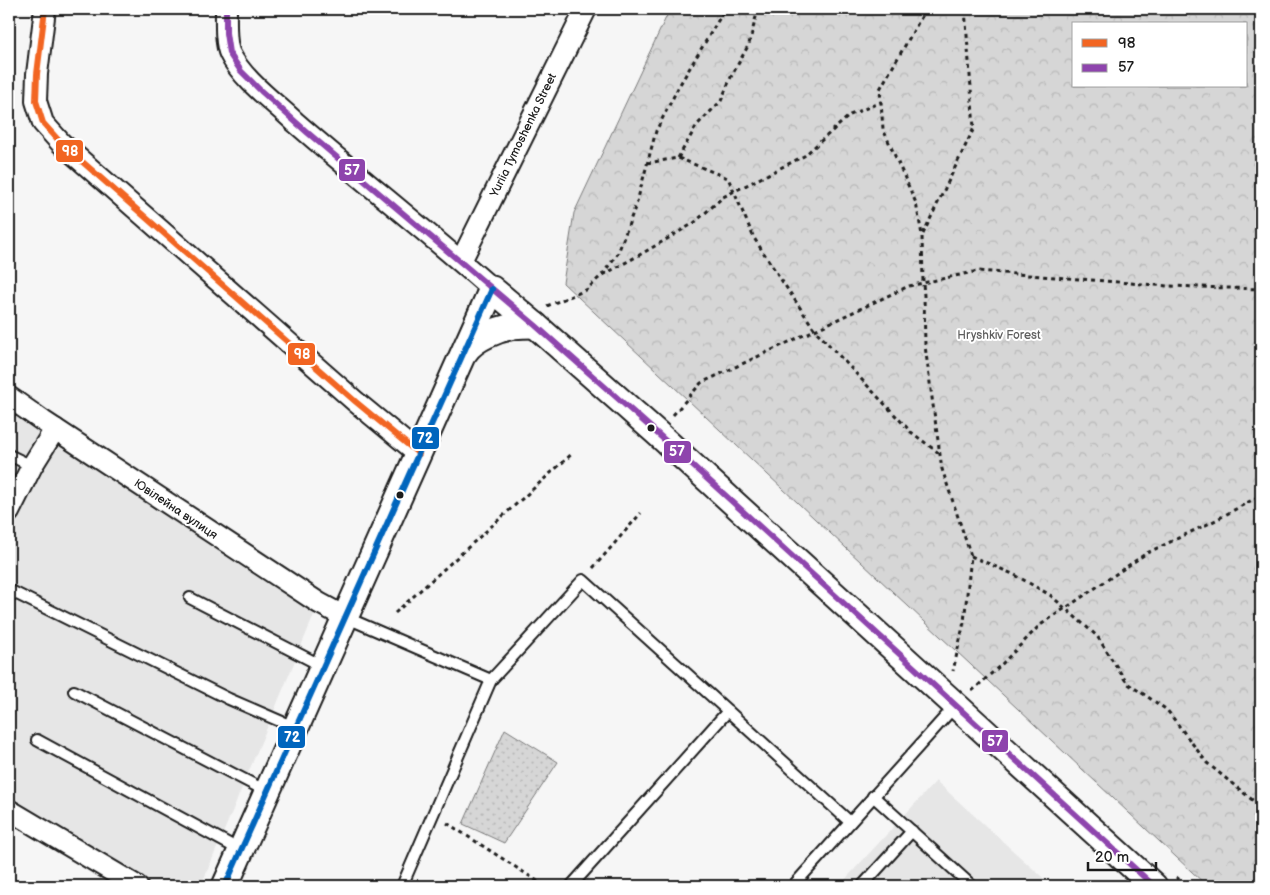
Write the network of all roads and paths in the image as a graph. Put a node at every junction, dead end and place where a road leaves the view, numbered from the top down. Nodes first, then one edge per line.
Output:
1 (45, 9) edge
2 (226, 9) edge
3 (586, 9) edge
4 (725, 9) edge
5 (758, 9) edge
6 (926, 9) edge
7 (965, 9) edge
8 (881, 102) junction
9 (678, 158) junction
10 (647, 163) junction
11 (734, 191) junction
12 (922, 235) junction
13 (461, 261) junction
14 (602, 275) junction
15 (923, 283) junction
16 (492, 289) junction
17 (1261, 289) edge
18 (540, 315) junction
19 (816, 330) junction
20 (463, 354) junction
21 (9, 397) edge
22 (55, 429) junction
23 (658, 434) junction
24 (573, 453) dead end
25 (419, 454) junction
26 (940, 454) junction
27 (9, 455) edge
28 (32, 466) junction
29 (1261, 495) edge
30 (9, 512) edge
31 (641, 513) dead end
32 (971, 556) junction
33 (583, 580) junction
34 (9, 590) edge
35 (190, 598) dead end
36 (1065, 608) junction
37 (395, 613) dead end
38 (345, 617) junction
39 (323, 666) junction
40 (491, 680) junction
41 (74, 691) dead end
42 (955, 706) junction
43 (728, 711) junction
44 (296, 728) junction
45 (37, 740) dead end
46 (267, 792) junction
47 (873, 796) junction
48 (1261, 807) edge
49 (9, 810) edge
50 (433, 815) junction
51 (850, 822) junction
52 (912, 832) junction
53 (241, 851) junction
54 (137, 886) edge
55 (225, 886) edge
56 (402, 886) edge
57 (545, 886) edge
58 (572, 886) edge
59 (793, 886) edge
60 (862, 886) edge
61 (972, 886) edge
62 (1154, 886) edge

1 - 25 street
2 - 13 street
3 - 13 street, Yuriia Tymoshenka Street
4 - 10 path
5 - 9 path
6 - 8 path
7 - 12 path
8 - 11 path
8 - 12 path
9 - 10 path
9 - 11 path
10 - 14 path
11 - 14 path
11 - 19 path
12 - 15 path
13 - 16 street
14 - 18 path
15 - 17 path
15 - 19 path
15 - 26 path
16 - 18 street
16 - 20 street
18 - 20 street
18 - 23 street
19 - 23 path
19 - 26 path
20 - 25 street
21 - 22 street, Ювілейна вулиця
22 - 28 street
22 - 38 street, Ювілейна вулиця
23 - 42 street
24 - 37 path
25 - 38 street
26 - 32 path
27 - 28 lane
28 - 30 street
29 - 36 path
31 - 33 path
32 - 36 path
32 - 42 path
33 - 40 lane
33 - 43 lane
34 - 44 lane
35 - 39 lane
36 - 42 path
36 - 48 path
38 - 39 street
38 - 40 lane
39 - 44 street
40 - 50 lane
41 - 46 lane
42 - 47 lane
42 - 62 street
43 - 51 lane
43 - 58 lane
44 - 46 street
45 - 53 lane
46 - 53 street
47 - 51 lane
47 - 52 lane
49 - 54 street
50 - 56 lane
50 - 57 path
51 - 59 lane
52 - 60 lane
52 - 61 lane
53 - 55 street

